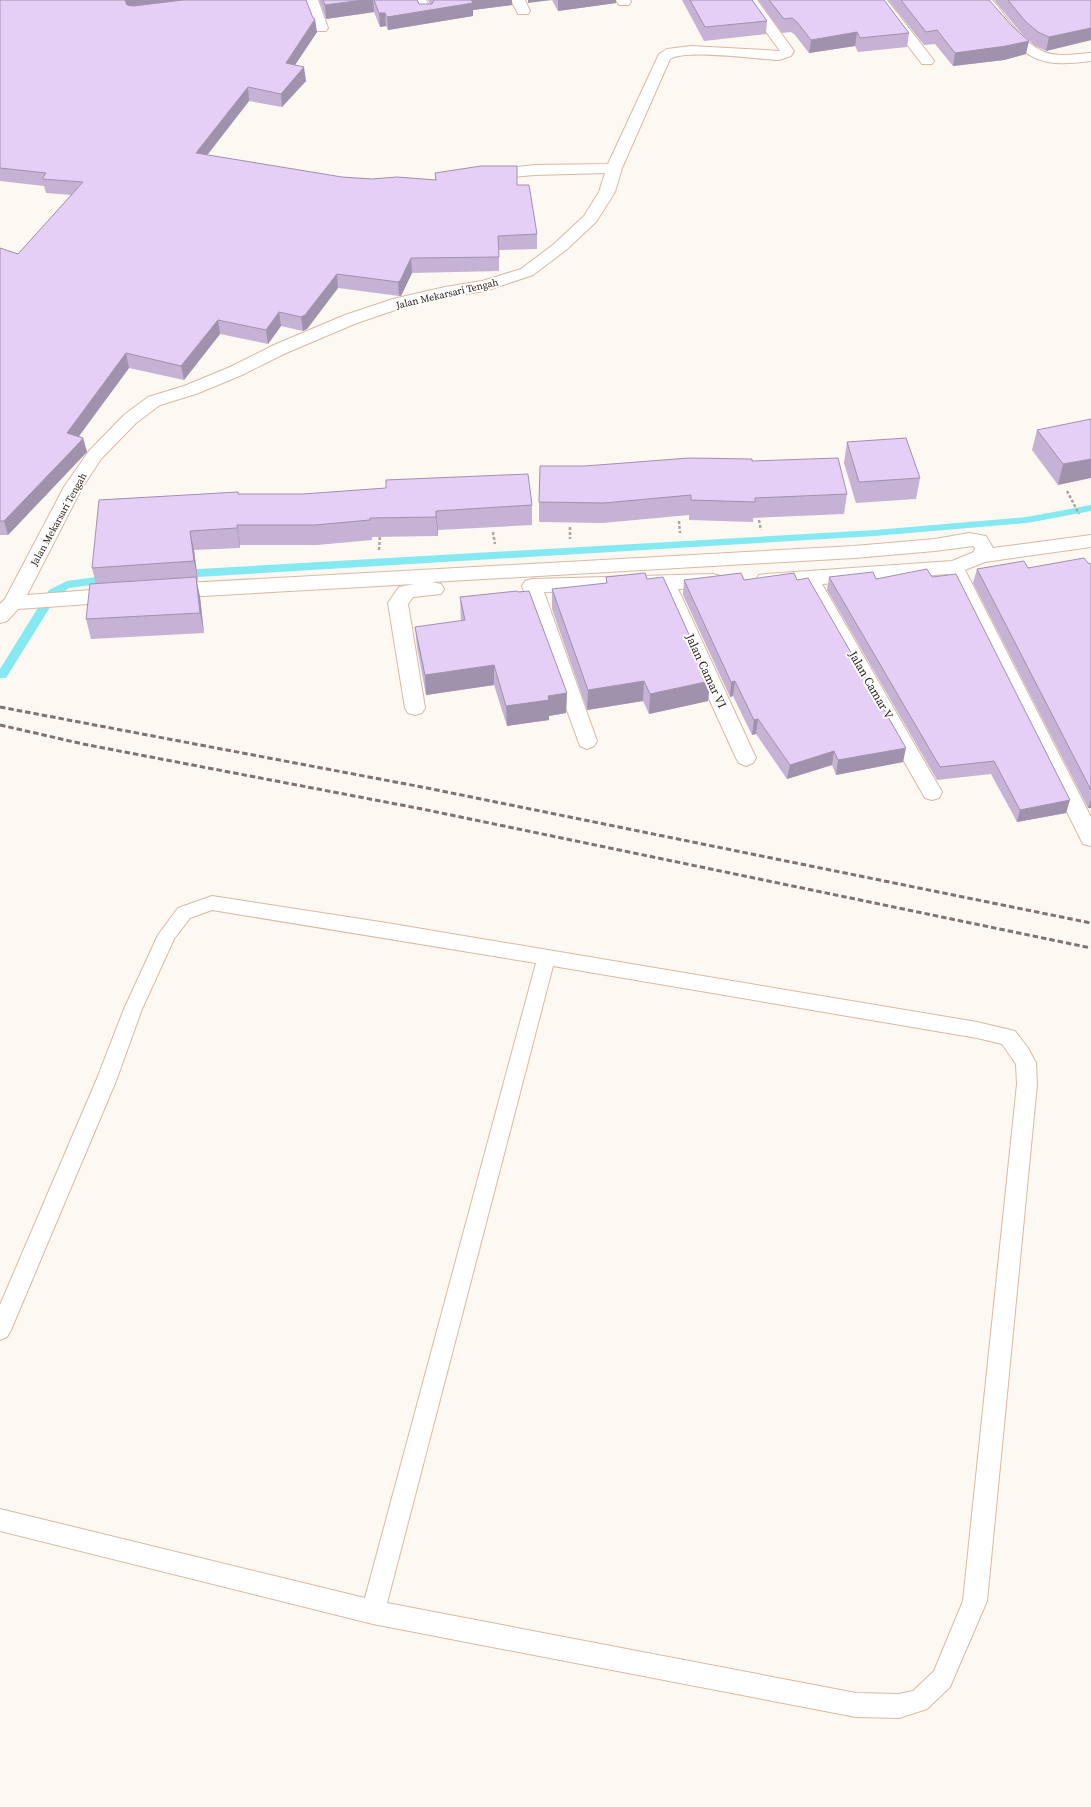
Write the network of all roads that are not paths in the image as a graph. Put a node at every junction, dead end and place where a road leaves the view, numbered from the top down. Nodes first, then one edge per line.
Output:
1 (311, 0) edge
2 (419, 0) edge
3 (750, 0) edge
4 (880, 0) edge
5 (985, 0) edge
6 (426, 14) edge
7 (321, 28) dead end
8 (1091, 57) edge
9 (926, 61) dead end
10 (614, 168) junction
11 (472, 175) edge
12 (1083, 542) edge
13 (982, 556) junction
14 (1084, 560) edge
15 (954, 567) junction
16 (810, 578) junction
17 (666, 583) junction
18 (532, 586) junction
19 (14, 607) edge
20 (415, 708) dead end
21 (587, 741) dead end
22 (746, 758) dead end
23 (932, 792) dead end
24 (1091, 838) edge
25 (546, 958) junction
26 (0, 1330) edge
27 (0, 1520) edge
28 (373, 1612) junction

1 - 7 street
2 - 6 street
3 - 10 street, Jalan Mekarsari Tengah
4 - 9 street
5 - 8 street
10 - 11 street
10 - 19 street, Jalan Mekarsari Tengah
12 - 13 street
12 - 14 street
13 - 15 street
13 - 19 street
15 - 16 street
15 - 24 street
16 - 17 street
16 - 23 street, Jalan Camar V
17 - 18 street
17 - 22 street, Jalan Camar VI
18 - 20 street
18 - 21 street
25 - 26 lane
25 - 28 lane
25 - 28 lane
27 - 28 lane

